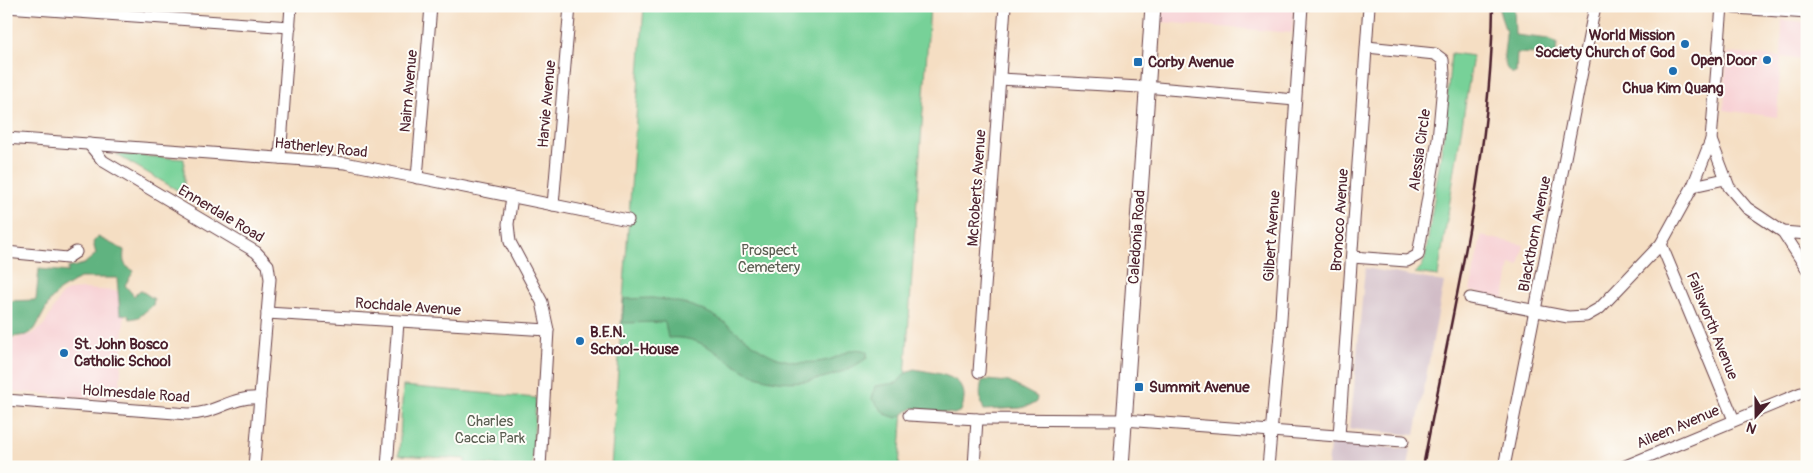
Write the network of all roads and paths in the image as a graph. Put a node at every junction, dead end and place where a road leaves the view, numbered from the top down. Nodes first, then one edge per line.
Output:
1 (6, 6) edge
2 (292, 6) edge
3 (431, 6) edge
4 (570, 6) edge
5 (1005, 6) edge
6 (1153, 6) edge
7 (1302, 6) edge
8 (1369, 6) edge
9 (1595, 6) edge
10 (1722, 6) edge
11 (1735, 6) edge
12 (153, 11) edge
13 (1807, 11) edge
14 (290, 27) junction
15 (1367, 47) junction
16 (1000, 78) junction
17 (1148, 87) junction
18 (1295, 100) junction
19 (6, 138) edge
20 (1711, 140) junction
21 (89, 144) junction
22 (280, 158) junction
23 (417, 178) junction
24 (1725, 179) junction
25 (1693, 186) junction
26 (512, 198) junction
27 (553, 205) junction
28 (628, 220) dead end
29 (1783, 232) junction
30 (1807, 234) edge
31 (1661, 244) junction
32 (6, 252) edge
33 (76, 252) dead end
34 (1352, 257) junction
35 (1807, 269) edge
36 (1470, 298) dead end
37 (1535, 311) junction
38 (267, 313) junction
39 (398, 322) junction
40 (548, 330) junction
41 (979, 372) dead end
42 (1801, 393) dead end
43 (260, 398) junction
44 (6, 400) edge
45 (909, 416) dead end
46 (977, 419) junction
47 (1124, 420) junction
48 (1734, 420) junction
49 (1272, 432) junction
50 (1340, 436) junction
51 (1403, 441) dead end
52 (254, 467) edge
53 (388, 467) edge
54 (540, 467) edge
55 (974, 467) edge
56 (1121, 467) edge
57 (1268, 467) edge
58 (1504, 467) edge
59 (1623, 467) edge

1 - 12 street
2 - 14 street
3 - 23 street, Nairn Avenue
4 - 27 street, Harvie Avenue
5 - 16 street, McRoberts Avenue
6 - 17 street, Caledonia Road
7 - 18 street, Gilbert Avenue
8 - 15 street, Bronoco Avenue
9 - 37 street, Blackthorn Avenue
10 - 20 street
11 - 13 street
12 - 14 street
14 - 22 street
15 - 34 street, Bronoco Avenue
15 - 34 street, Alessia Circle
16 - 17 street
16 - 41 street, McRoberts Avenue
17 - 18 street
17 - 47 street, Caledonia Road
18 - 49 street, Gilbert Avenue
19 - 21 street, Hatherley Road
20 - 24 street
20 - 25 street
21 - 22 street, Hatherley Road
21 - 38 street, Ennerdale Road
22 - 23 street, Hatherley Road
23 - 26 street, Hatherley Road
24 - 25 street
24 - 29 street
25 - 31 street
26 - 27 street, Hatherley Road
26 - 40 street
27 - 28 street, Hatherley Road
29 - 30 street
29 - 35 street
31 - 37 street
31 - 48 street, Failsworth Avenue
32 - 33 street
34 - 50 street, Bronoco Avenue
36 - 37 street
37 - 58 street, Blackthorn Avenue
38 - 39 street, Rochdale Avenue
38 - 43 street, Ennerdale Road
39 - 40 street, Rochdale Avenue
39 - 53 street
40 - 54 street
42 - 48 street, Aileen Avenue
43 - 44 street, Holmesdale Road
43 - 52 street, Ennerdale Road
45 - 46 street
46 - 47 street
46 - 55 street
47 - 49 street
47 - 56 street, Caledonia Road
48 - 59 street, Aileen Avenue
49 - 50 street
49 - 57 street, Gilbert Avenue
50 - 51 street

